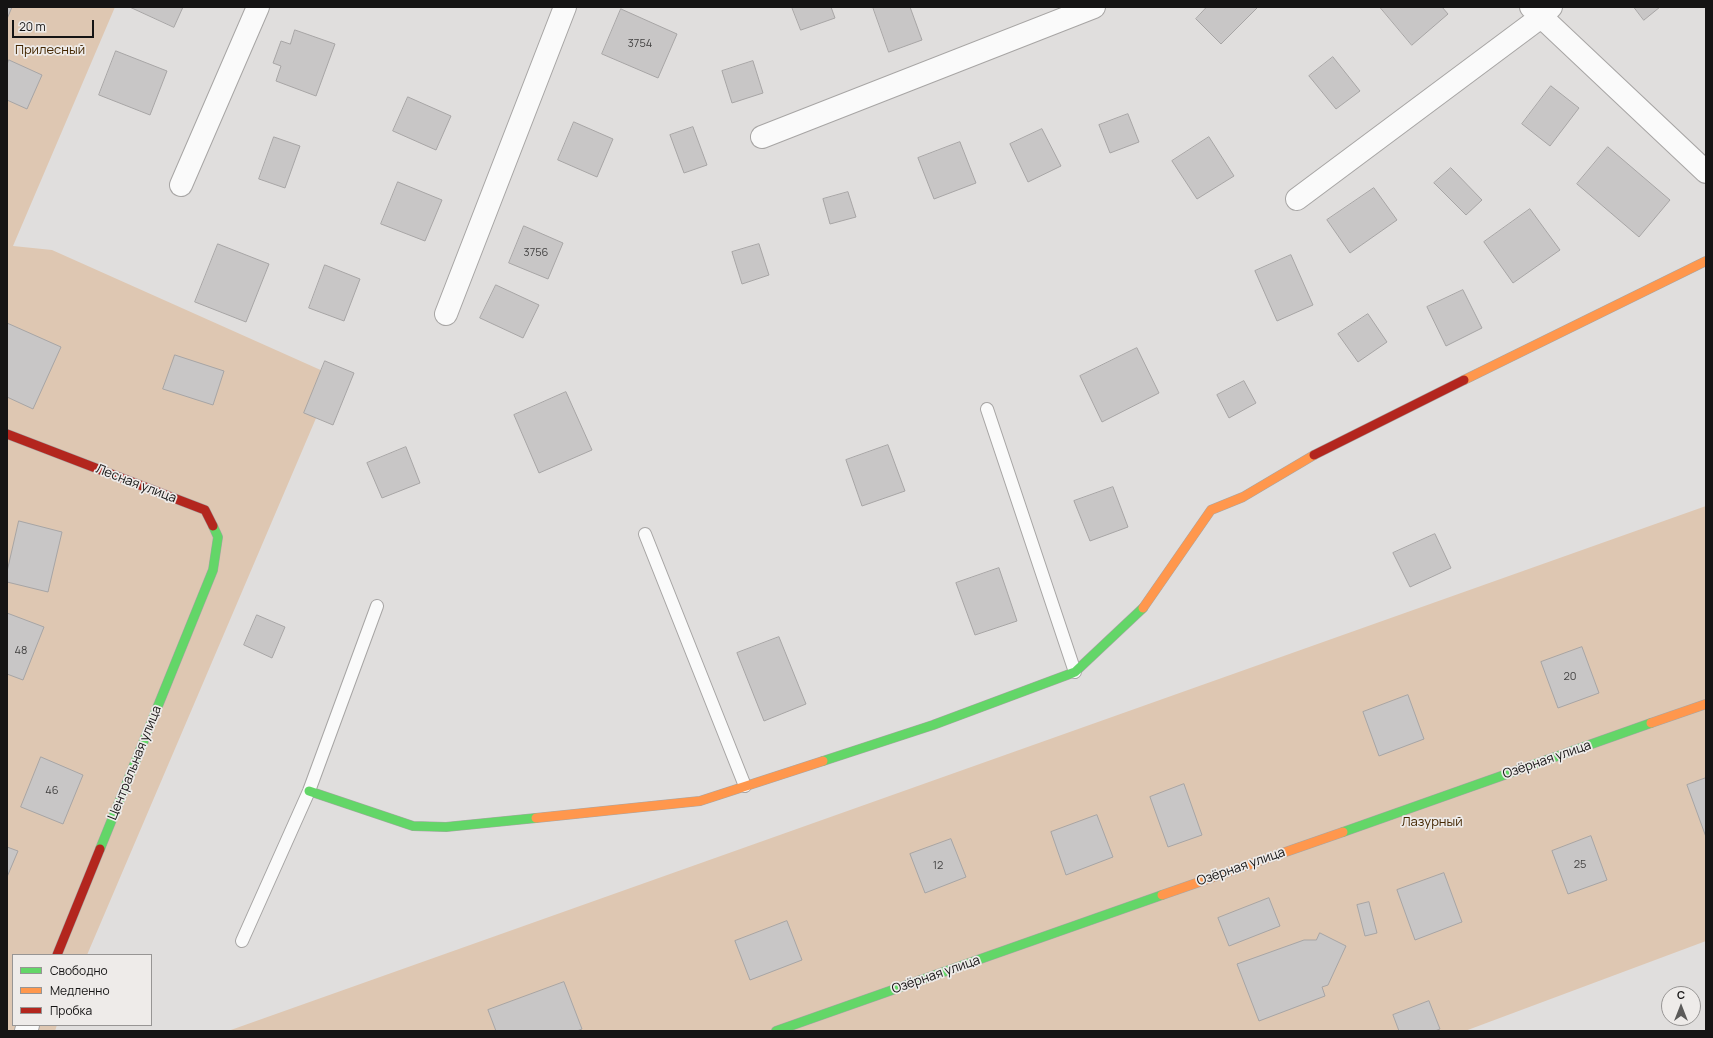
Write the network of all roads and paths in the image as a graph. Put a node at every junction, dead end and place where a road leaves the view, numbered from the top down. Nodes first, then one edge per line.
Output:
1 (258, 7) edge
2 (565, 7) edge
3 (1094, 7) edge
4 (1541, 10) edge
5 (762, 136) dead end
6 (1706, 172) edge
7 (182, 185) dead end
8 (1297, 199) dead end
9 (1706, 261) edge
10 (446, 314) dead end
11 (988, 409) dead end
12 (7, 434) edge
13 (646, 534) dead end
14 (213, 570) joint
15 (377, 606) dead end
16 (1075, 672) junction
17 (1706, 704) edge
18 (745, 786) junction
19 (308, 791) junction
20 (242, 941) dead end
21 (56, 954) edge
22 (776, 1031) edge

1 - 7 street
2 - 10 street
3 - 5 street
4 - 6 street
4 - 8 street
9 - 16 street
11 - 16 lane
12 - 14 street, Лесная улица
13 - 18 lane
14 - 21 street, Центральная улица
15 - 19 lane
16 - 18 street
17 - 22 street, Озёрная улица
18 - 19 street
19 - 20 lane

